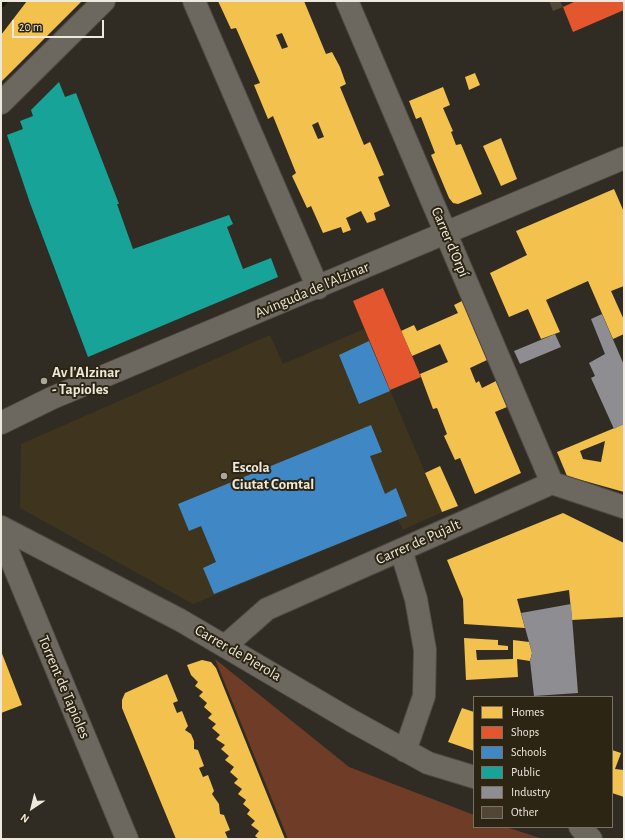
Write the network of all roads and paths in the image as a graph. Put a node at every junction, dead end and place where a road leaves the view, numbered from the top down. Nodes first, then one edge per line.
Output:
1 (104, 1) edge
2 (194, 1) edge
3 (347, 1) edge
4 (1, 103) edge
5 (624, 158) edge
6 (446, 234) junction
7 (318, 288) junction
8 (1, 423) edge
9 (552, 483) junction
10 (624, 507) edge
11 (1, 527) edge
12 (1, 535) edge
13 (401, 550) junction
14 (225, 646) junction
15 (405, 751) junction
16 (473, 776) edge
17 (581, 828) edge
18 (127, 839) edge
19 (591, 839) edge

1 - 4 street
2 - 7 street
3 - 6 street, Carrer d'Orpí
5 - 6 street, Avinguda de l'Alzinar
6 - 7 street, Avinguda de l'Alzinar
6 - 9 street, Carrer d'Orpí
7 - 8 street, Avinguda de l'Alzinar
9 - 10 street
9 - 13 street, Carrer de Pujalt
11 - 14 street, Carrer de Pierola
12 - 18 street, Torrent de Tapioles
13 - 14 street, Carrer de Pujalt
13 - 15 street
14 - 15 street, Carrer de Pierola
15 - 16 street, Carrer de Pierola
17 - 19 street

